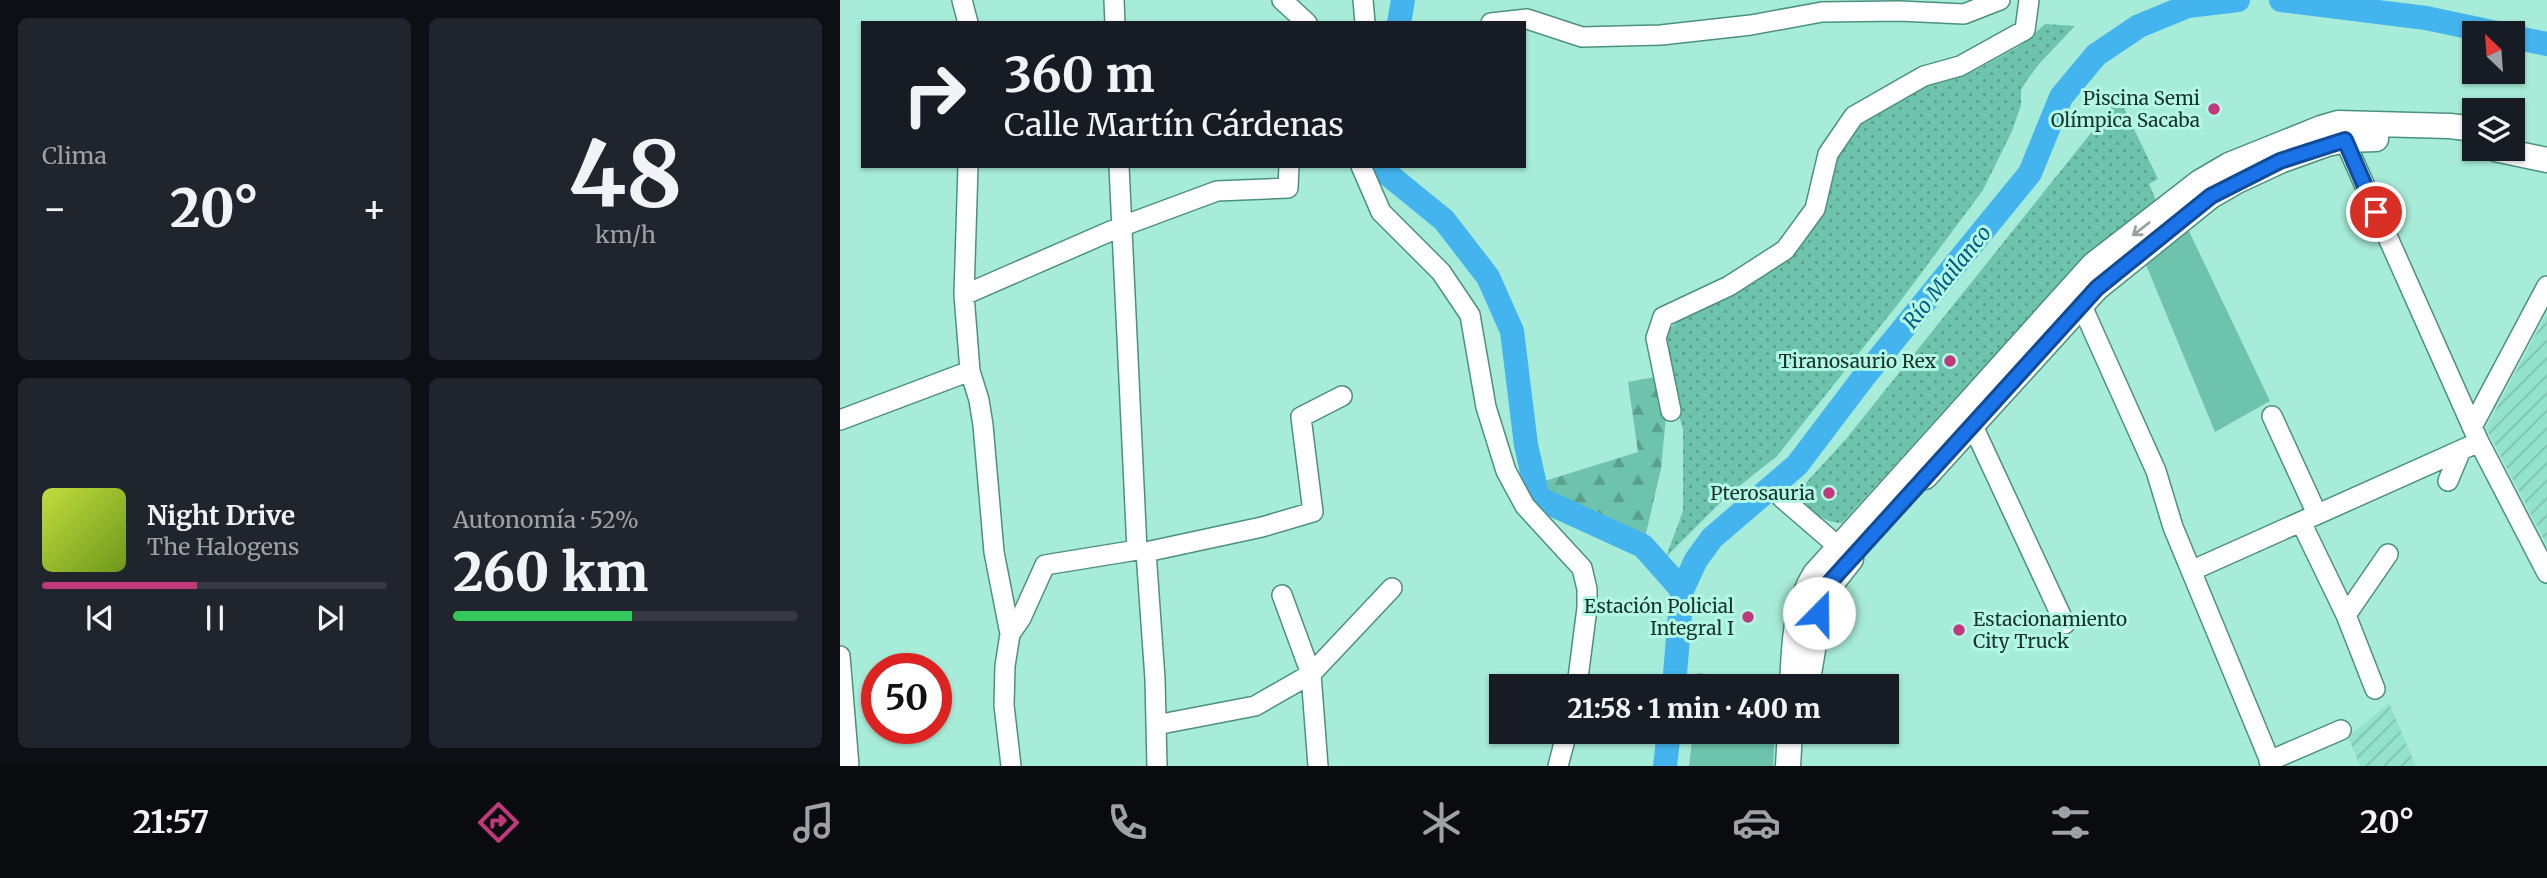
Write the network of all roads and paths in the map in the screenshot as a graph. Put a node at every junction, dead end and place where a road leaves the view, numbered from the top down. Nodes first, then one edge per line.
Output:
1 (962, 0) edge
2 (1114, 0) edge
3 (1282, 0) edge
4 (2000, 0) edge
5 (2029, 0) edge
6 (1899, 5) edge
7 (967, 21) edge
8 (1115, 21) edge
9 (1305, 21) edge
10 (1509, 21) edge
11 (2462, 128) edge
12 (2341, 132) junction
13 (2525, 139) edge
14 (2462, 144) edge
15 (2547, 144) edge
16 (2525, 155) edge
17 (2547, 160) edge
18 (968, 168) edge
19 (1119, 168) edge
20 (1289, 168) edge
21 (1362, 168) edge
22 (1120, 227) junction
23 (2547, 286) edge
24 (964, 295) junction
25 (2075, 298) junction
26 (970, 371) junction
27 (1342, 396) dead end
28 (1671, 411) dead end
29 (2272, 416) dead end
30 (840, 420) edge
31 (1972, 424) junction
32 (2471, 440) junction
33 (2448, 481) dead end
34 (1782, 498) dead end
35 (2309, 518) junction
36 (1141, 551) junction
37 (1845, 553) junction
38 (2388, 554) dead end
39 (2193, 570) junction
40 (2547, 573) edge
41 (1392, 589) dead end
42 (1282, 595) dead end
43 (2346, 615) junction
44 (1807, 624) junction
45 (2065, 624) dead end
46 (1010, 634) junction
47 (840, 656) edge
48 (1311, 674) junction
49 (1579, 674) edge
50 (1795, 674) edge
51 (1807, 674) edge
52 (2375, 689) dead end
53 (1156, 725) junction
54 (2341, 730) dead end
55 (1564, 744) edge
56 (1789, 744) edge
57 (1805, 744) edge
58 (2271, 763) edge
59 (849, 766) edge
60 (1010, 766) edge
61 (1157, 766) edge
62 (1318, 766) edge
63 (1558, 766) edge
64 (1788, 766) edge
65 (1804, 766) edge

1 - 7 street
2 - 8 street
3 - 9 street
4 - 6 street
5 - 28 street
6 - 10 street
11 - 12 main road
12 - 14 main road
12 - 25 main road
12 - 32 street
13 - 15 main road
16 - 17 main road
18 - 24 street
19 - 22 street
20 - 22 street
21 - 49 street
22 - 24 street
22 - 36 street
23 - 32 street
24 - 26 street
25 - 31 main road
25 - 37 main road
25 - 39 street
26 - 30 street
26 - 46 street
27 - 36 street
29 - 35 street
31 - 37 main road
31 - 45 street
32 - 33 street
32 - 35 street
32 - 40 street
34 - 37 street
35 - 39 street
35 - 43 street
36 - 46 street
36 - 53 street
37 - 44 main road
38 - 43 street
39 - 58 street
41 - 48 street
42 - 48 street
43 - 52 street
44 - 50 main road
44 - 51 main road
46 - 60 street
47 - 59 street
48 - 53 street
48 - 62 street
53 - 61 street
54 - 58 street
55 - 63 street
56 - 64 main road
57 - 65 main road

